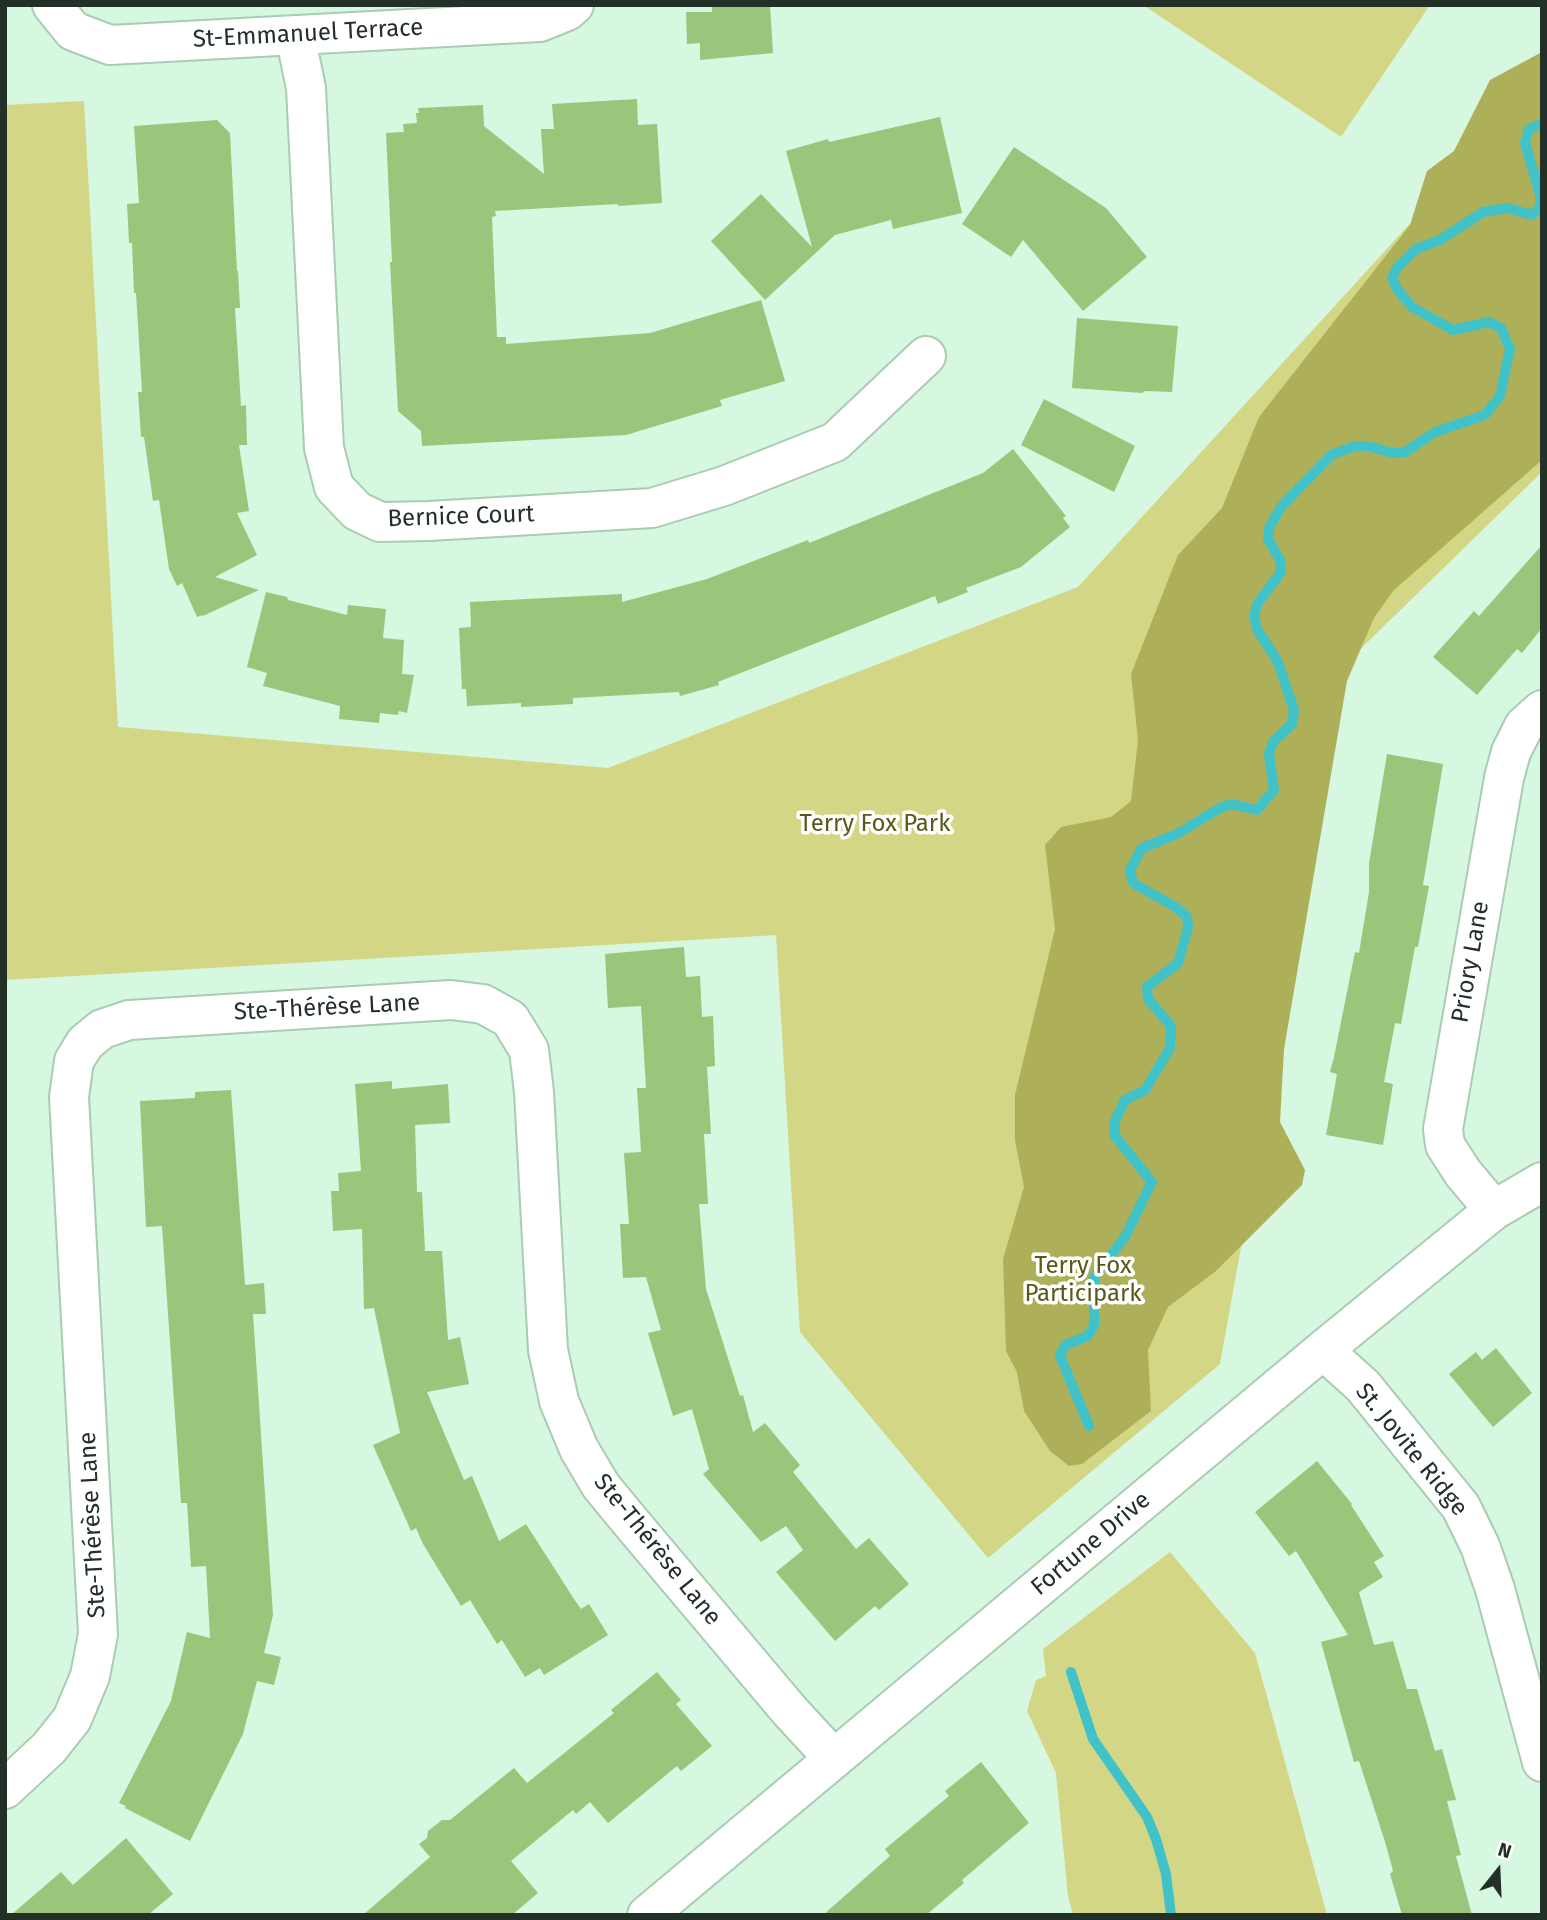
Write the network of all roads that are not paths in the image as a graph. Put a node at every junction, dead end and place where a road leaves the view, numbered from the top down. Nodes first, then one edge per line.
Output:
1 (52, 5) edge
2 (574, 5) edge
3 (295, 35) junction
4 (926, 356) dead end
5 (1542, 710) edge
6 (1542, 1182) edge
7 (1494, 1210) junction
8 (1323, 1350) junction
9 (834, 1759) junction
10 (1542, 1762) edge
11 (5, 1789) edge
12 (647, 1915) edge

1 - 3 street, St-Emmanuel Terrace
2 - 3 street, St-Emmanuel Terrace
3 - 4 street, Bernice Court
5 - 7 street, Priory Lane
6 - 7 street, Fortune Drive
7 - 8 street, Fortune Drive
8 - 9 street, Fortune Drive
8 - 10 street, St. Jovite Ridge
9 - 11 street, Ste-Thérèse Lane
9 - 12 street, Fortune Drive

